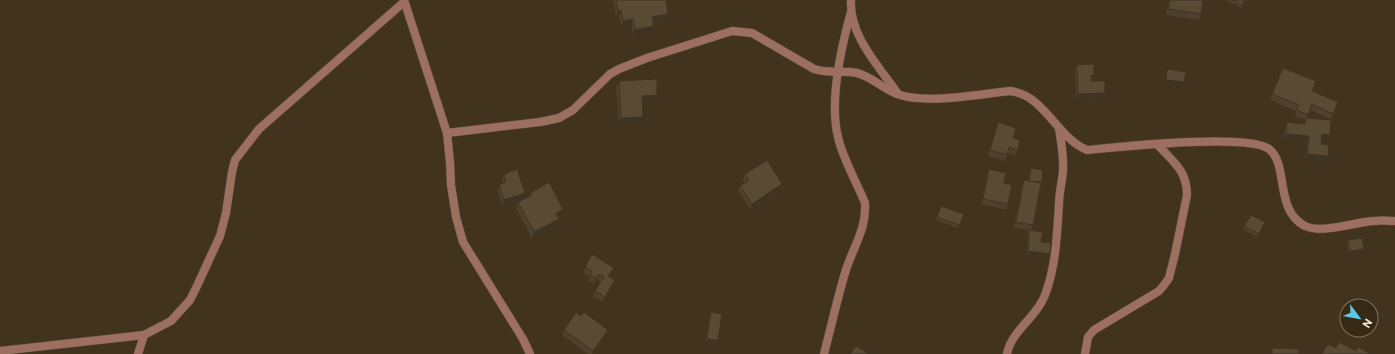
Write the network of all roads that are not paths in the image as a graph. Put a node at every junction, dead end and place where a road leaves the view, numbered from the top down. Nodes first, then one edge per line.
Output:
1 (852, 0) edge
2 (404, 1) edge
3 (851, 12) junction
4 (838, 72) junction
5 (899, 95) junction
6 (1059, 128) junction
7 (447, 133) junction
8 (1157, 144) junction
9 (1395, 221) edge
10 (144, 335) junction
11 (0, 351) edge
12 (138, 354) edge
13 (530, 354) edge
14 (824, 354) edge
15 (1007, 354) edge
16 (1085, 354) edge

1 - 3 street
2 - 7 street
2 - 10 street
3 - 4 street
3 - 5 street
4 - 5 street
4 - 7 street
4 - 14 street
5 - 6 street
6 - 8 street
6 - 15 street
7 - 13 street
8 - 9 street
8 - 16 street
10 - 11 street
10 - 12 street

